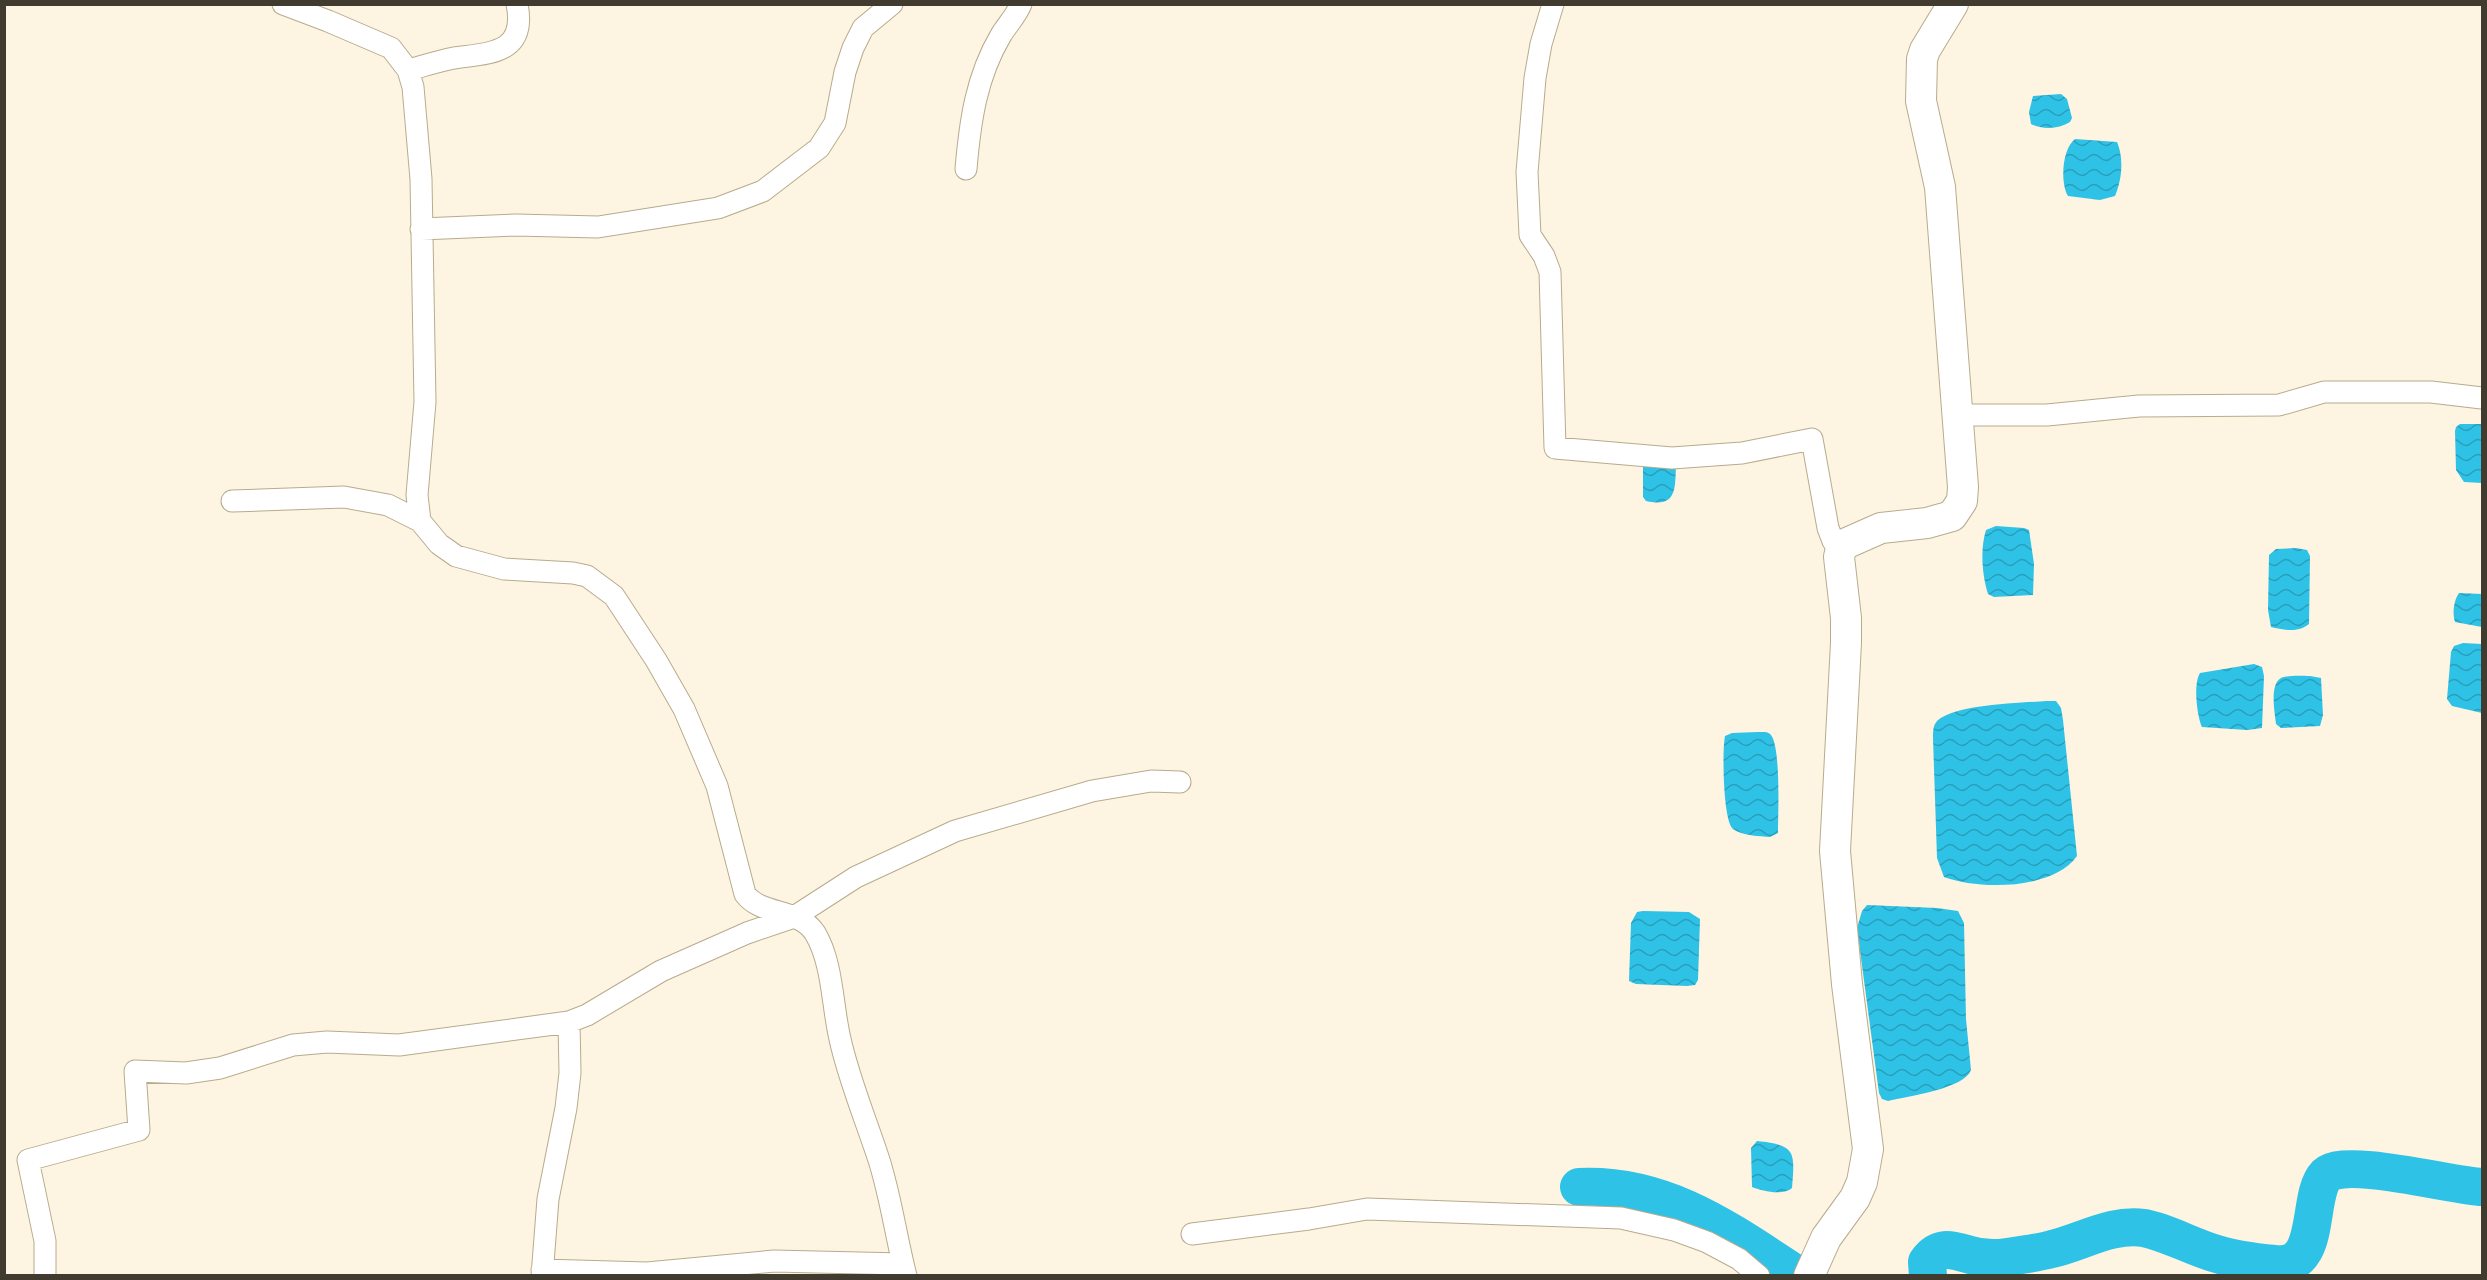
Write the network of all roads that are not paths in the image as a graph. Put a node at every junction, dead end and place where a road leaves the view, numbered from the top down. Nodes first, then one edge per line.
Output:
1 (283, 4) edge
2 (516, 4) edge
3 (892, 4) edge
4 (1021, 4) edge
5 (1553, 4) edge
6 (1953, 4) edge
7 (408, 70) junction
8 (966, 169) dead end
9 (421, 229) junction
10 (2482, 398) edge
11 (1959, 415) junction
12 (232, 501) dead end
13 (420, 521) junction
14 (1841, 549) junction
15 (1180, 782) dead end
16 (794, 917) junction
17 (569, 1022) junction
18 (1192, 1234) dead end
19 (1812, 1268) edge
20 (904, 1270) edge
21 (542, 1273) edge
22 (45, 1275) edge
23 (1759, 1275) edge

1 - 7 street
2 - 7 street
3 - 9 street
4 - 8 street
5 - 14 street
6 - 11 street
7 - 9 street
9 - 13 street
10 - 11 street
11 - 14 street
12 - 13 street
13 - 16 street
14 - 19 street
15 - 16 street
16 - 17 street
16 - 20 street
17 - 21 street
17 - 22 street
18 - 23 street
20 - 21 street

